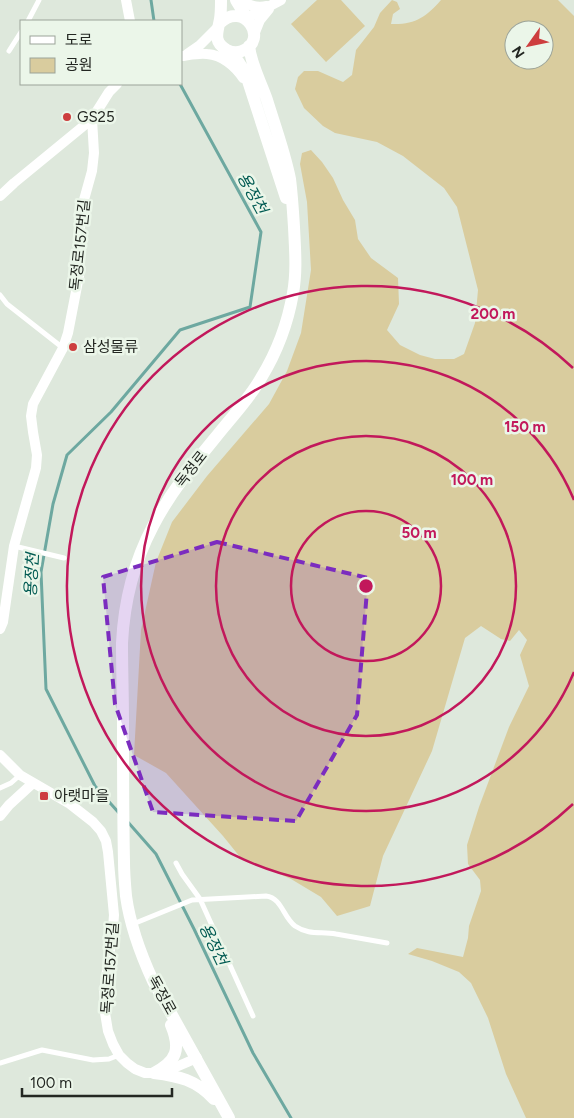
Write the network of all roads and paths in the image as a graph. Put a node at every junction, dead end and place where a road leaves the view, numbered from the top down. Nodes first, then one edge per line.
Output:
1 (39, 0) edge
2 (126, 0) edge
3 (221, 0) edge
4 (236, 0) edge
5 (242, 0) edge
6 (278, 2) edge
7 (247, 18) junction
8 (29, 20) edge
9 (130, 20) edge
10 (218, 26) junction
11 (20, 34) edge
12 (251, 40) junction
13 (9, 51) dead end
14 (229, 51) junction
15 (182, 56) edge
16 (116, 85) edge
17 (254, 97) junction
18 (92, 119) junction
19 (0, 196) edge
20 (294, 227) junction
21 (0, 295) edge
22 (63, 348) junction
23 (14, 546) junction
24 (64, 558) dead end
25 (0, 629) edge
26 (0, 754) edge
27 (20, 775) junction
28 (33, 783) junction
29 (0, 788) edge
30 (0, 814) edge
31 (176, 863) dead end
32 (200, 899) junction
33 (132, 924) junction
34 (387, 943) dead end
35 (153, 981) junction
36 (253, 1016) dead end
37 (119, 1055) junction
38 (197, 1058) junction
39 (0, 1063) edge
40 (154, 1073) junction
41 (226, 1113) edge

1 - 8 lane
2 - 9 street
3 - 10 street
4 - 7 street
5 - 6 street
6 - 7 street
6 - 12 street
7 - 10 street
7 - 12 street
10 - 14 street
10 - 15 street
11 - 13 lane
12 - 14 street
12 - 20 street, 독정로
14 - 15 street
14 - 17 street, 독정로
15 - 17 street
16 - 18 street
17 - 20 street, 독정로
18 - 19 street
18 - 22 street, 독정로157번길
20 - 33 street, 독정로
21 - 22 lane
22 - 23 street, 독정로157번길
23 - 24 lane
23 - 25 street, 독정로157번길
26 - 27 street, 독정로157번길
27 - 28 street, 독정로157번길
27 - 29 lane
28 - 30 street
28 - 37 street, 독정로157번길
31 - 32 lane
32 - 33 lane
32 - 34 lane
32 - 36 lane
33 - 35 street, 독정로
35 - 38 street, 독정로
35 - 40 street
37 - 39 lane
37 - 40 street, 독정로157번길
38 - 40 street
38 - 41 street, 독정로
40 - 41 street

